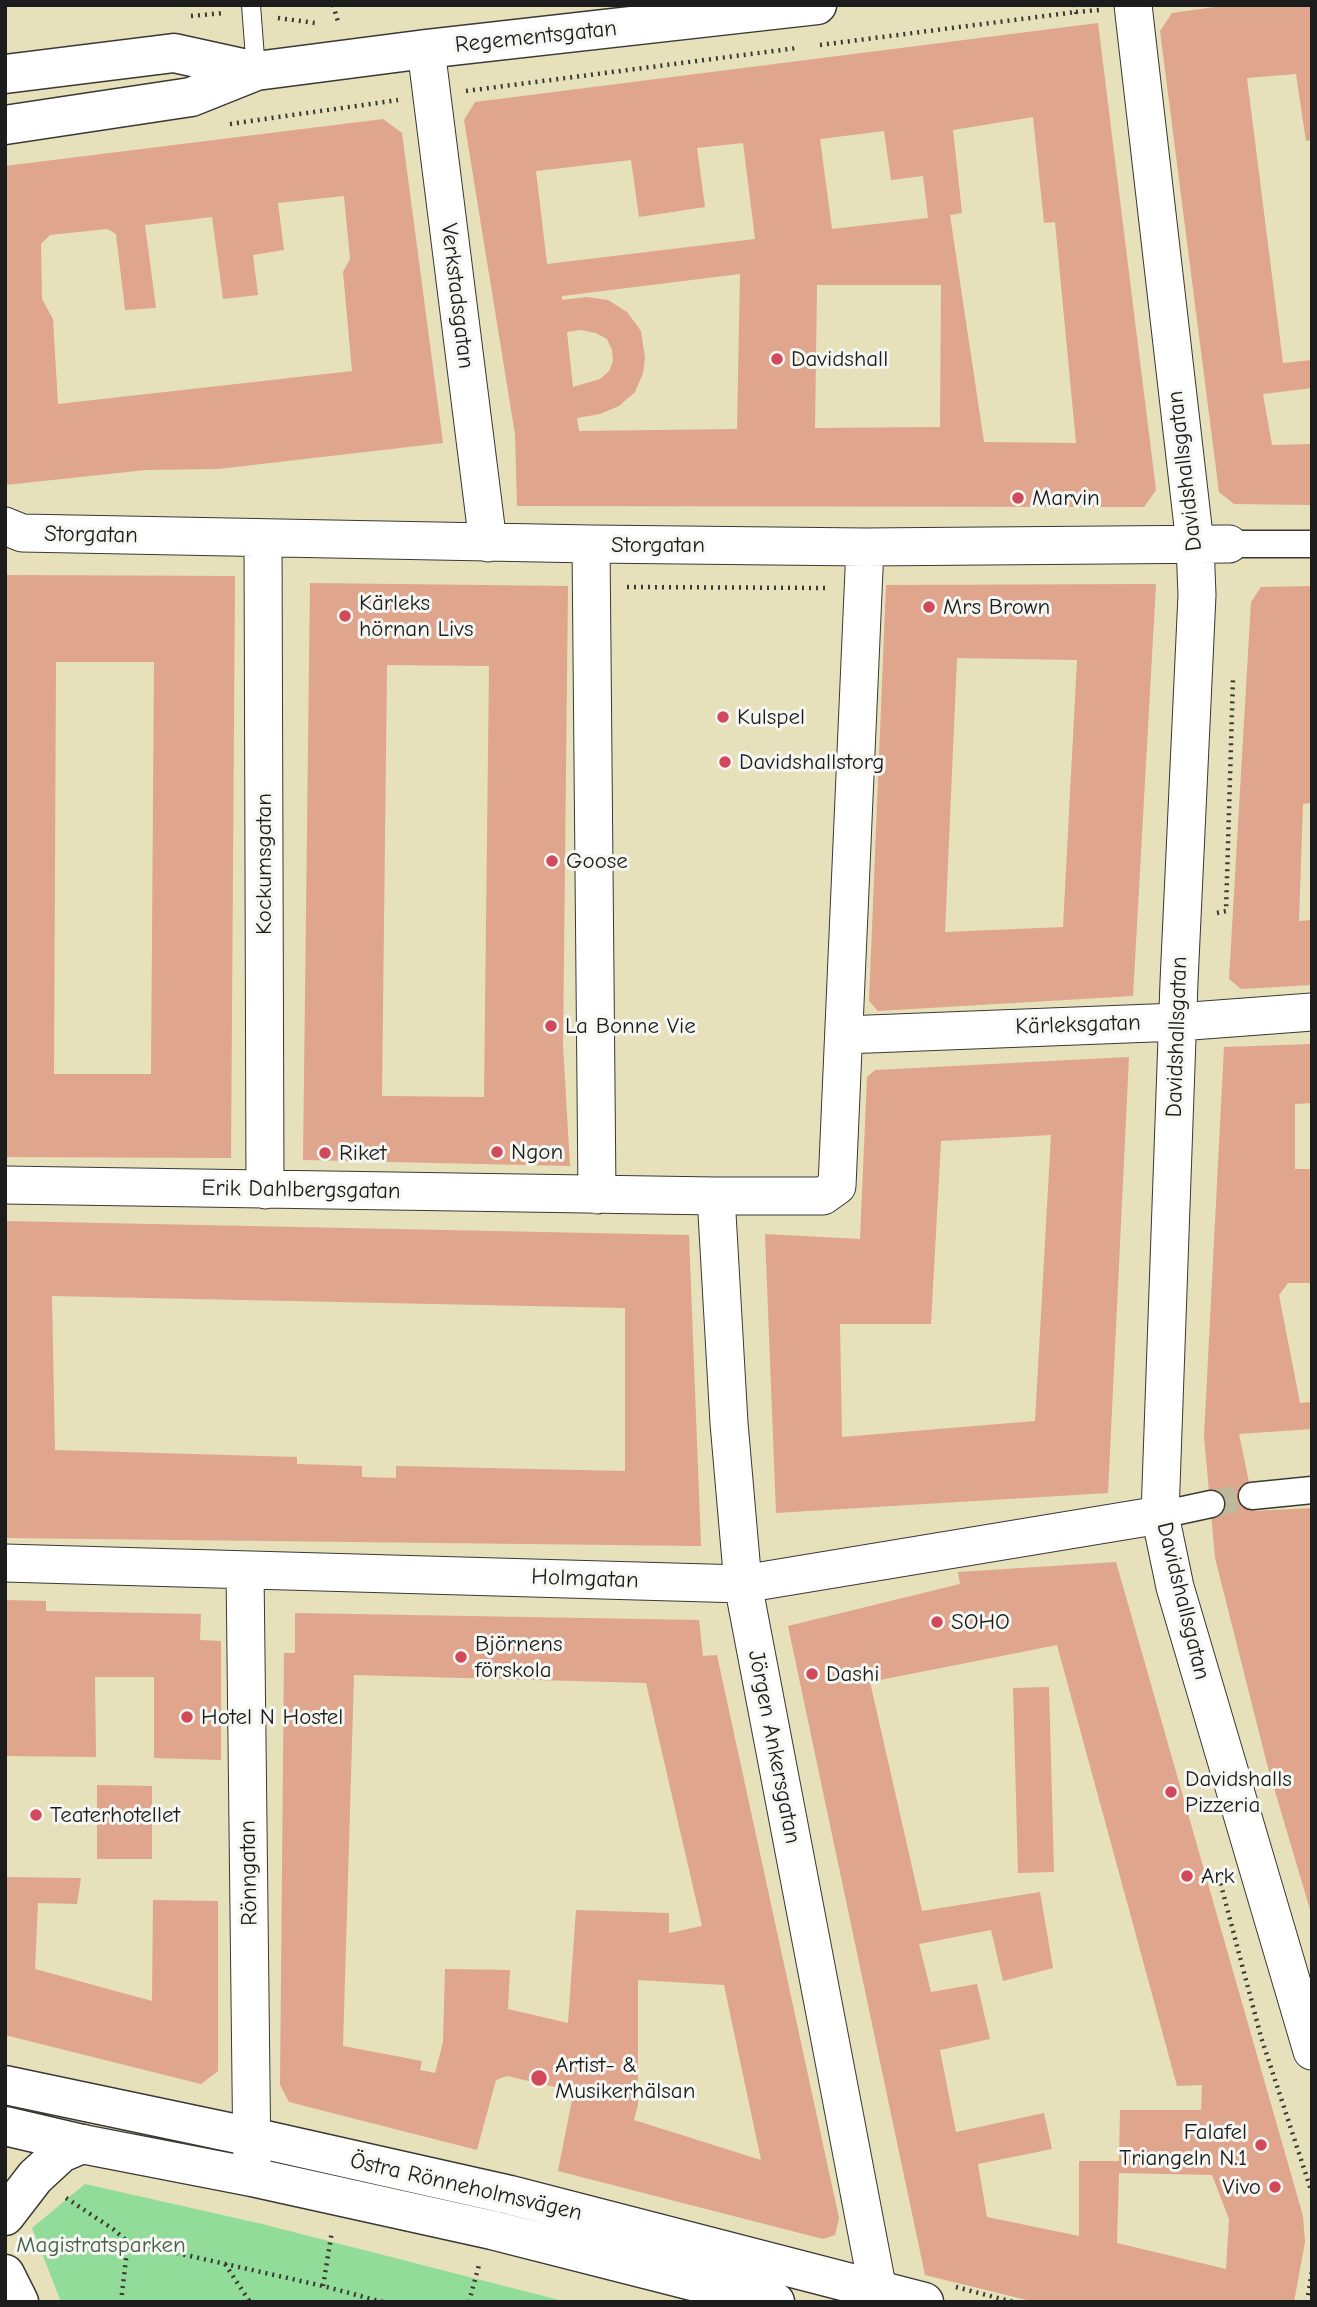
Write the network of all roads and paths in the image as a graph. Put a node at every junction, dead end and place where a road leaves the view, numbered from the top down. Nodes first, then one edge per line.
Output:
1 (251, 5) edge
2 (333, 5) edge
3 (817, 5) edge
4 (1133, 5) edge
5 (1076, 12) dead end
6 (340, 26) dead end
7 (816, 46) dead end
8 (802, 48) dead end
9 (426, 49) junction
10 (256, 71) junction
11 (5, 74) edge
12 (432, 95) junction
13 (5, 125) edge
14 (226, 125) dead end
15 (14, 529) edge
16 (263, 538) junction
17 (488, 543) junction
18 (591, 544) junction
19 (1212, 544) junction
20 (1312, 544) edge
21 (865, 547) junction
22 (592, 587) junction
23 (863, 588) junction
24 (1312, 1012) edge
25 (1178, 1022) junction
26 (844, 1035) junction
27 (5, 1185) edge
28 (265, 1190) junction
29 (597, 1195) junction
30 (716, 1196) junction
31 (1312, 1490) edge
32 (1252, 1496) tunnel mouth
33 (1212, 1504) tunnel mouth
34 (1160, 1515) junction
35 (5, 1563) edge
36 (245, 1570) junction
37 (743, 1584) junction
38 (1312, 2051) edge
39 (5, 2085) edge
40 (5, 2126) edge
41 (252, 2137) junction
42 (82, 2144) junction
43 (252, 2177) junction
44 (62, 2196) dead end
45 (5, 2216) edge
46 (128, 2242) junction
47 (225, 2263) junction
48 (1312, 2271) edge
49 (5, 2274) edge
50 (878, 2291) junction
51 (19, 2302) edge
52 (121, 2302) edge
53 (250, 2302) edge
54 (383, 2302) edge
55 (775, 2302) edge
56 (924, 2302) edge
57 (1307, 2302) edge

1 - 10 lane
2 - 6 path
3 - 9 street, Regementsgatan
4 - 19 street, Davidshallsgatan
5 - 7 path
8 - 12 path
9 - 10 street, Regementsgatan
9 - 12 street, Verkstadsgatan
10 - 11 street, Regementsgatan
10 - 13 street, Regementsgatan
12 - 14 path
12 - 17 street, Verkstadsgatan
15 - 16 street, Storgatan
16 - 17 street, Storgatan
16 - 28 street, Kockumsgatan
17 - 18 street, Storgatan
18 - 21 street, Storgatan
18 - 22 street
19 - 20 street, Storgatan
19 - 21 street, Storgatan
19 - 25 street, Davidshallsgatan
21 - 23 street
22 - 23 path
22 - 29 street
23 - 26 street
24 - 25 street, Kärleksgatan
25 - 26 street, Kärleksgatan
25 - 34 street, Davidshallsgatan
26 - 30 street
27 - 28 street, Erik Dahlbergsgatan
28 - 29 street, Erik Dahlbergsgatan
29 - 30 street
30 - 37 street, Jörgen Ankersgatan
31 - 32 street
33 - 34 street
34 - 37 street, Holmgatan
34 - 38 street, Davidshallsgatan
35 - 36 street, Holmgatan
36 - 37 street, Holmgatan
36 - 41 street, Rönngatan
37 - 50 street, Jörgen Ankersgatan
39 - 41 street, Östra Rönneholmsvägen
40 - 42 street, Östra Rönneholmsvägen
41 - 43 street, Rönngatan
41 - 50 street, Östra Rönneholmsvägen
42 - 43 street, Östra Rönneholmsvägen
42 - 45 street
43 - 55 street, Östra Rönneholmsvägen
44 - 46 path
46 - 47 path
46 - 52 path
47 - 53 path
47 - 54 path
48 - 57 path
49 - 51 street
50 - 56 street, Östra Rönneholmsvägen

